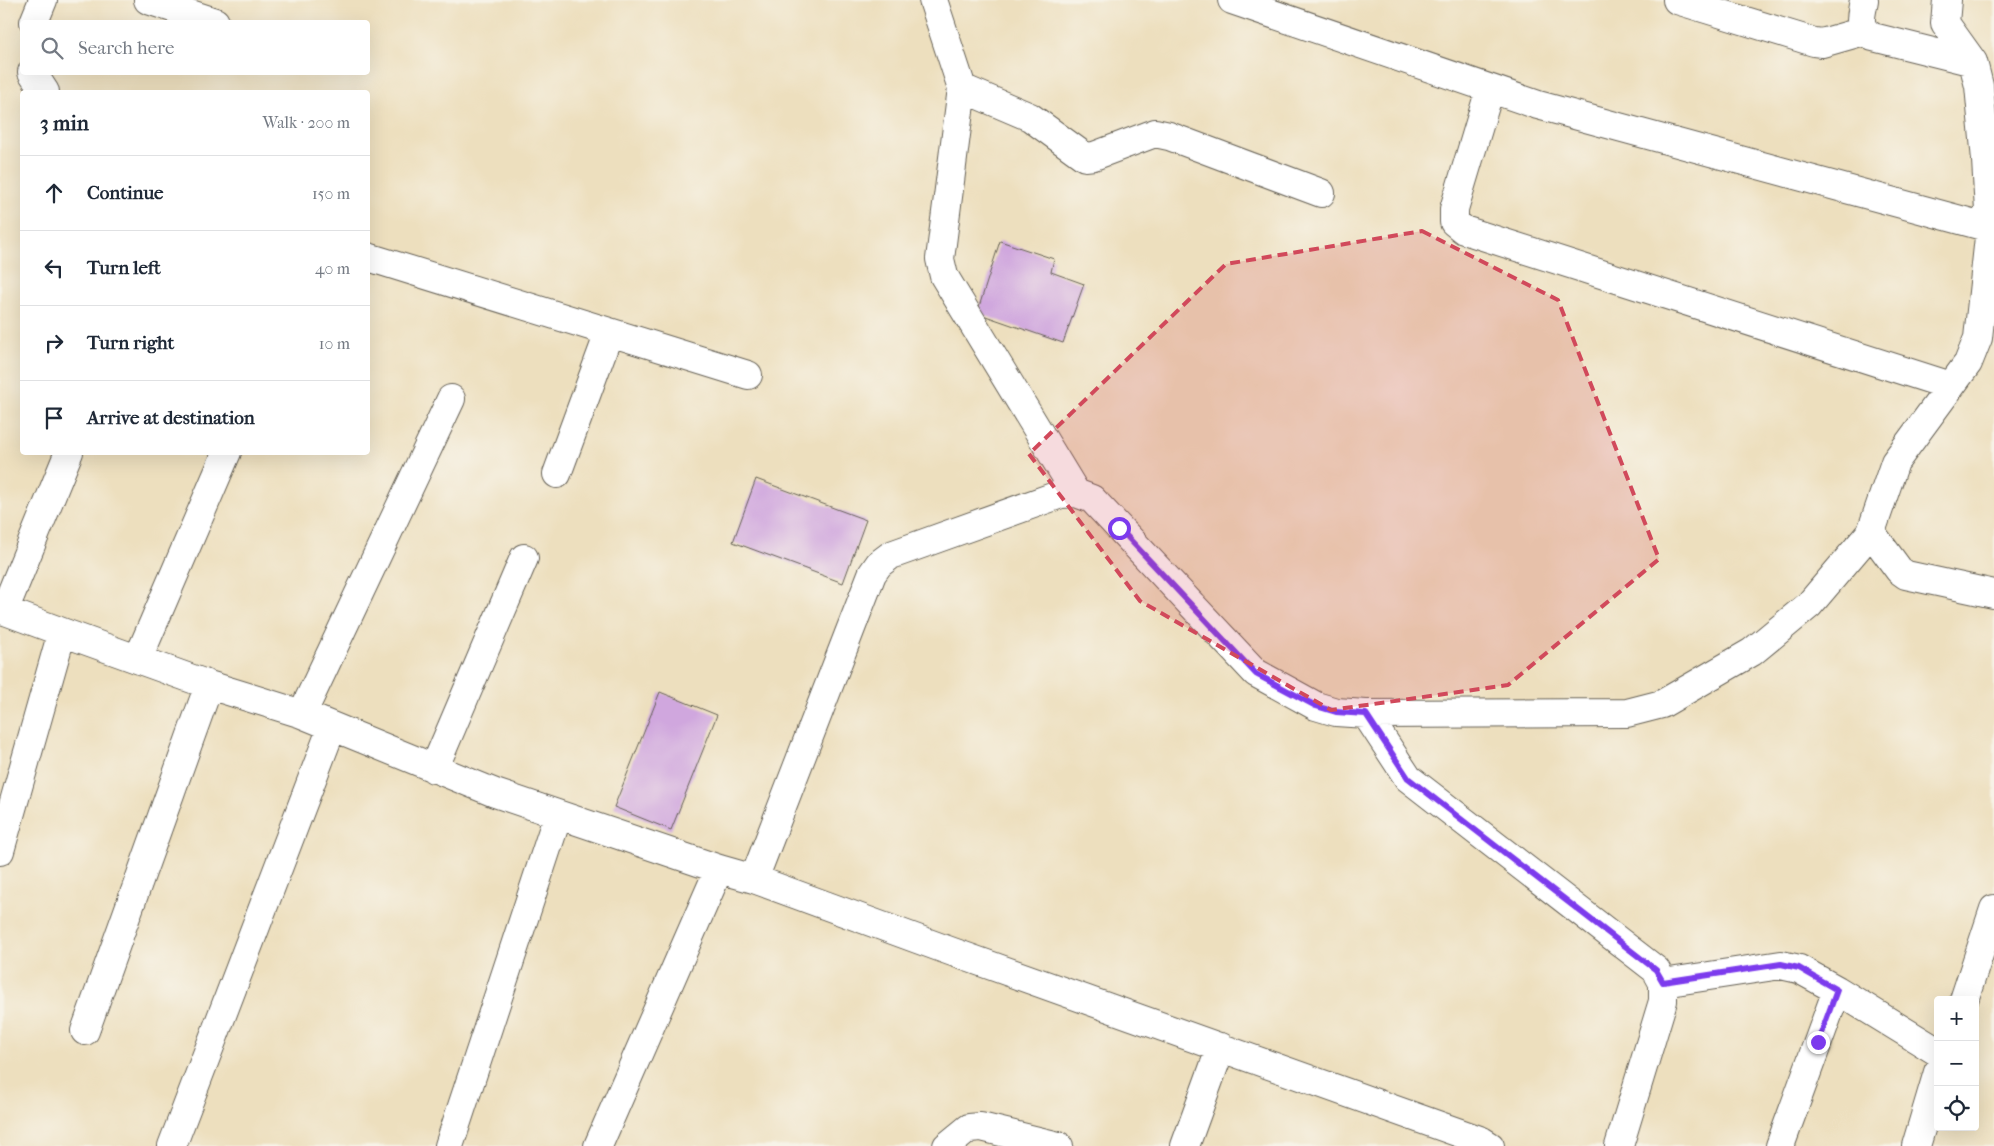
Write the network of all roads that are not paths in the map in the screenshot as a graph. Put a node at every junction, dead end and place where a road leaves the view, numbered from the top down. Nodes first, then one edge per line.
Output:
1 (42, 0) edge
2 (148, 0) edge
3 (933, 0) edge
4 (1232, 0) edge
5 (1677, 0) edge
6 (1864, 0) edge
7 (1947, 0) edge
8 (35, 20) edge
9 (208, 20) edge
10 (1864, 31) junction
11 (1973, 62) junction
12 (34, 75) edge
13 (962, 88) junction
14 (1490, 89) junction
15 (44, 90) edge
16 (1321, 193) dead end
17 (1992, 230) edge
18 (370, 258) edge
19 (609, 332) junction
20 (748, 375) dead end
21 (1950, 386) junction
22 (451, 399) dead end
23 (68, 455) edge
24 (226, 455) edge
25 (557, 474) dead end
26 (1076, 493) junction
27 (1871, 532) junction
28 (524, 558) dead end
29 (1994, 594) edge
30 (2, 610) edge
31 (62, 632) junction
32 (138, 660) junction
33 (209, 685) junction
34 (302, 714) junction
35 (1366, 714) junction
36 (332, 727) junction
37 (434, 769) junction
38 (558, 814) junction
39 (0, 852) edge
40 (719, 869) junction
41 (754, 879) junction
42 (1994, 909) edge
43 (1663, 982) junction
44 (1837, 990) junction
45 (1965, 996) edge
46 (85, 1031) dead end
47 (1221, 1047) junction
48 (1934, 1050) edge
49 (1934, 1085) edge
50 (172, 1146) edge
51 (449, 1146) edge
52 (598, 1146) edge
53 (947, 1146) edge
54 (1059, 1146) edge
55 (1185, 1146) edge
56 (1490, 1146) edge
57 (1619, 1146) edge
58 (1780, 1146) edge
59 (1916, 1146) edge

1 - 8 street
2 - 9 street
3 - 13 street
4 - 14 street
5 - 10 street
6 - 10 street
7 - 11 street
10 - 11 street
11 - 17 street
12 - 15 street
13 - 16 street
13 - 26 street
14 - 17 street
14 - 21 street
17 - 21 street
18 - 19 street
19 - 20 street
19 - 25 street
21 - 27 street
22 - 34 street
23 - 30 street
24 - 32 street
26 - 35 street
26 - 41 street
27 - 29 street
27 - 35 street
28 - 37 street
30 - 31 street
31 - 32 street
31 - 39 street
32 - 33 street
33 - 34 street
33 - 46 street
34 - 36 street
35 - 43 street
36 - 37 street
36 - 50 street
37 - 38 street
38 - 40 street
38 - 51 street
40 - 41 street
40 - 52 street
41 - 47 street
42 - 45 street
43 - 44 street
43 - 57 street
44 - 48 street
44 - 58 street
47 - 55 street
47 - 56 street
49 - 59 street
53 - 54 street

